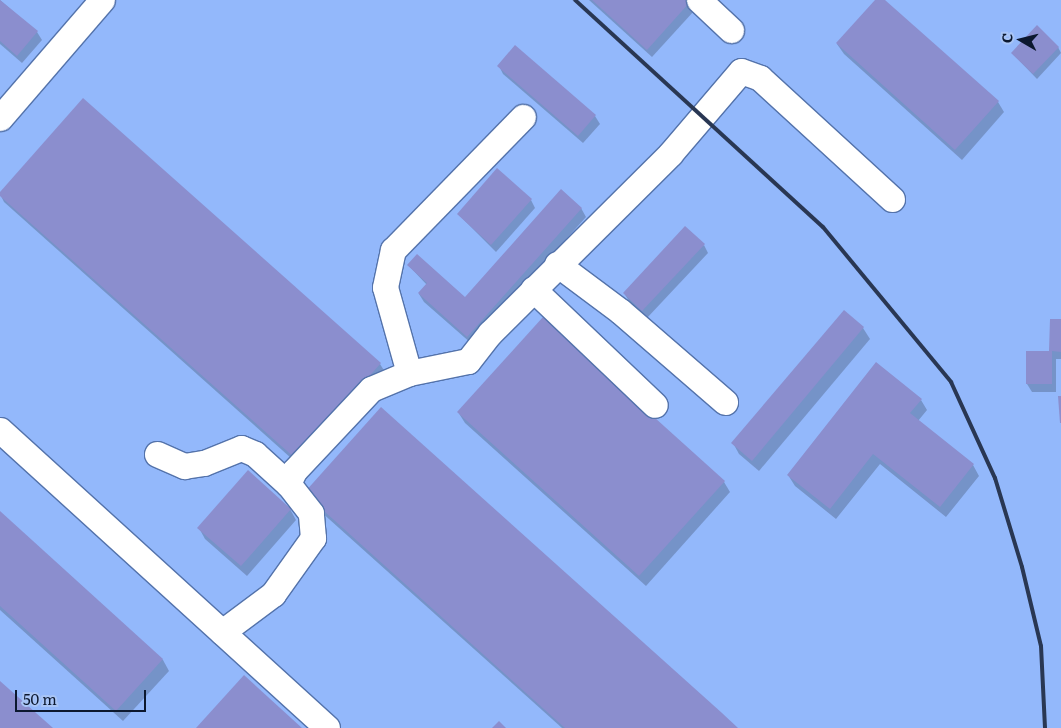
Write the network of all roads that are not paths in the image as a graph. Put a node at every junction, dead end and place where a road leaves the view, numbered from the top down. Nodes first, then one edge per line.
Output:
1 (102, 0) edge
2 (699, 0) edge
3 (731, 30) dead end
4 (522, 117) dead end
5 (0, 118) edge
6 (892, 199) dead end
7 (558, 264) junction
8 (533, 289) junction
9 (409, 373) junction
10 (725, 402) dead end
11 (655, 405) dead end
12 (0, 430) edge
13 (157, 454) dead end
14 (288, 484) junction
15 (222, 632) junction
16 (327, 728) edge

1 - 5 lane
2 - 3 lane
4 - 9 lane
6 - 7 lane
7 - 8 lane
7 - 10 lane
8 - 9 lane
8 - 11 lane
9 - 14 lane
12 - 15 lane
13 - 14 lane
14 - 15 lane
15 - 16 lane

